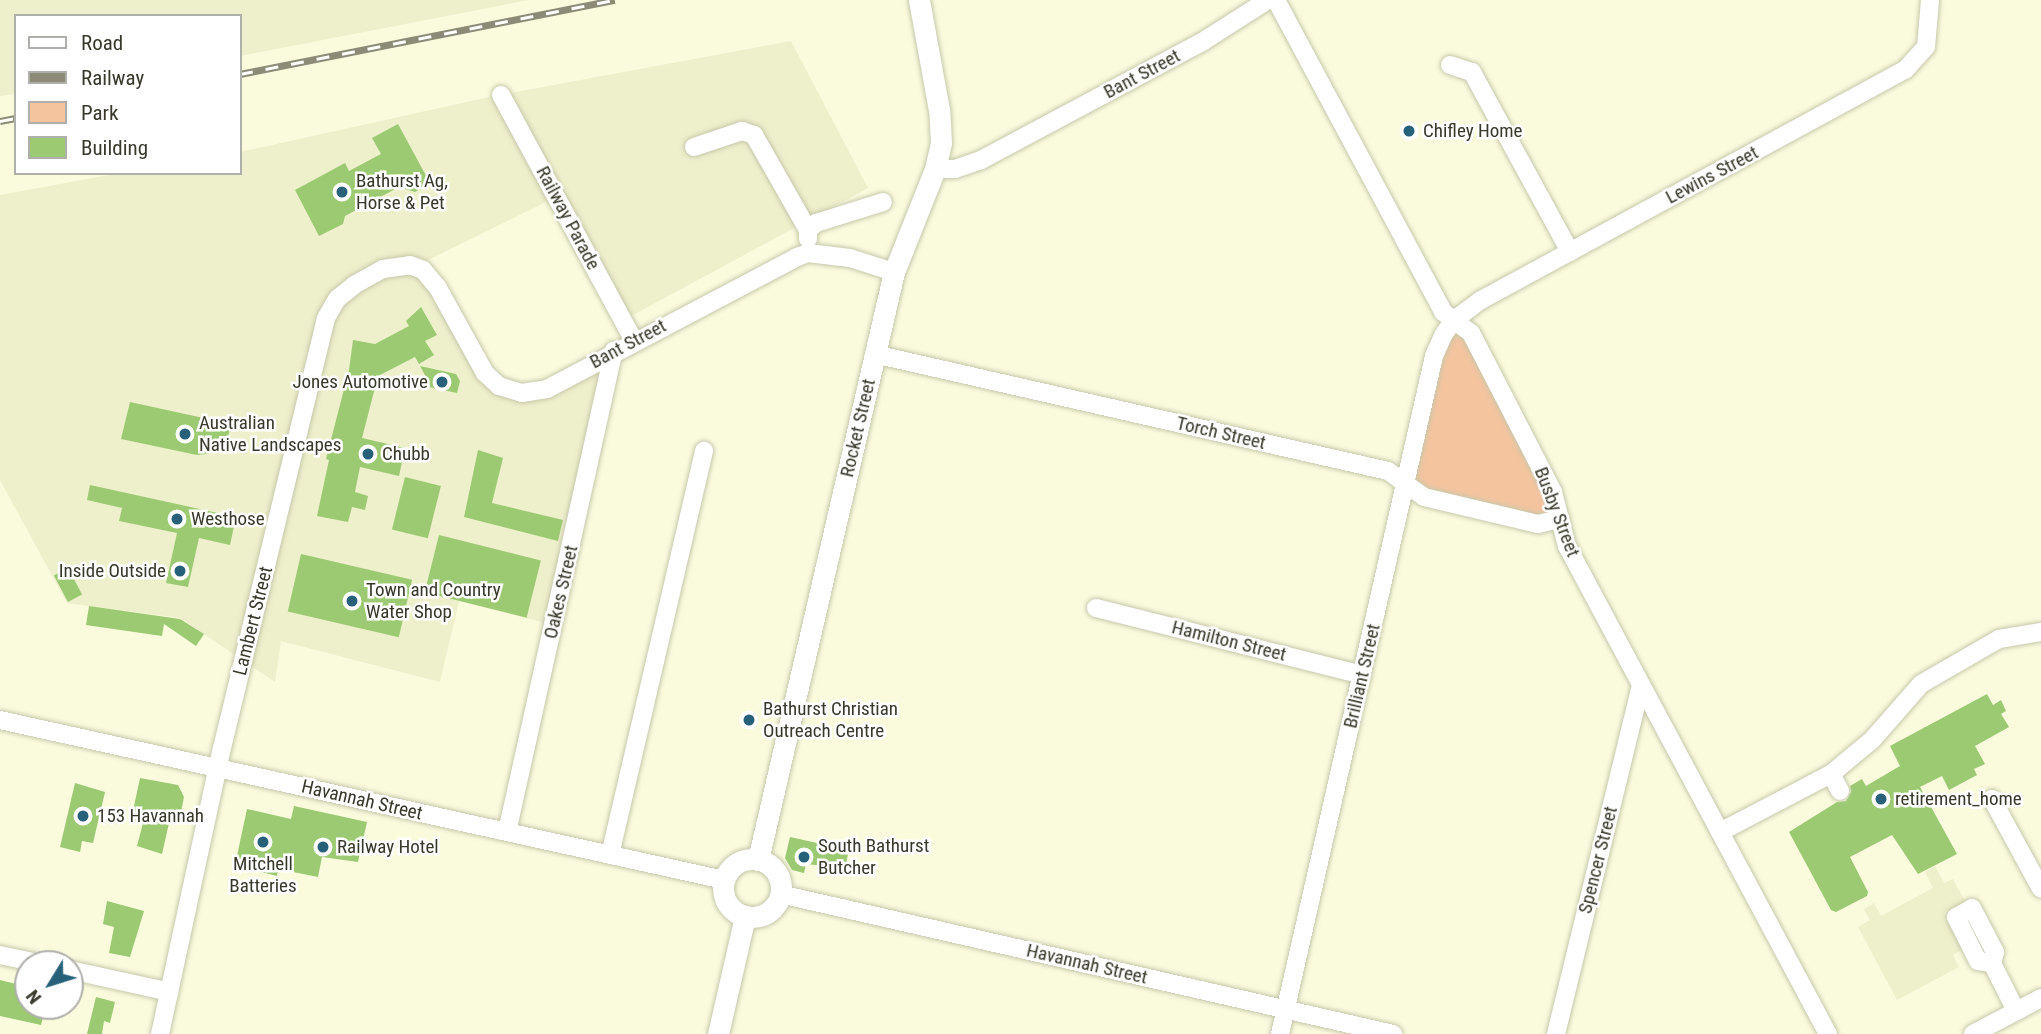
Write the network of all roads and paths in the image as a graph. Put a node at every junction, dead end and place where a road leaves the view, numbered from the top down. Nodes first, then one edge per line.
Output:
1 (919, 0) edge
2 (1268, 0) edge
3 (1276, 0) edge
4 (1930, 0) edge
5 (1450, 65) dead end
6 (501, 95) dead end
7 (694, 147) dead end
8 (935, 169) junction
9 (883, 202) dead end
10 (808, 230) junction
11 (1570, 252) junction
12 (808, 253) junction
13 (416, 266) joint
14 (894, 272) junction
15 (1453, 321) junction
16 (634, 341) junction
17 (614, 351) junction
18 (874, 354) junction
19 (704, 451) dead end
20 (1407, 484) junction
21 (1560, 519) junction
22 (1096, 608) dead end
23 (2041, 632) edge
24 (1362, 674) junction
25 (1641, 685) junction
26 (0, 720) edge
27 (218, 768) junction
28 (1831, 774) junction
29 (1840, 791) dead end
30 (1992, 799) dead end
31 (507, 832) junction
32 (1720, 832) junction
33 (610, 855) junction
34 (758, 859) junction
35 (724, 880) junction
36 (2041, 889) edge
37 (780, 894) junction
38 (745, 916) junction
39 (1992, 963) dead end
40 (84, 973) edge
41 (170, 992) junction
42 (2041, 998) edge
43 (1286, 1010) junction
44 (2016, 1011) junction
45 (160, 1034) edge
46 (718, 1034) edge
47 (1280, 1034) edge
48 (1393, 1034) edge
49 (1556, 1034) edge
50 (1828, 1034) edge
51 (1973, 1034) edge

1 - 8 main road, Rocket Street
2 - 8 street, Bant Street
3 - 15 street, Busby Street
4 - 11 street, Lewins Street
5 - 11 street
6 - 16 street, Railway Parade
7 - 10 street
8 - 14 main road, Rocket Street
9 - 10 street
10 - 12 street
11 - 15 street, Lewins Street
12 - 14 street
12 - 16 street, Bant Street
13 - 17 street, Bant Street
13 - 27 street, Lambert Street
14 - 18 main road, Rocket Street
15 - 20 street, Brilliant Street
15 - 21 street, Busby Street
16 - 17 street, Bant Street
17 - 31 street, Oakes Street
18 - 20 street, Torch Street
18 - 34 main road, Rocket Street
19 - 33 street
20 - 21 street, Torch Street
20 - 24 street, Brilliant Street
21 - 25 street, Busby Street
22 - 24 street, Hamilton Street
23 - 28 street
24 - 43 street, Brilliant Street
25 - 32 street, Busby Street
25 - 49 street, Spencer Street
26 - 27 street, Havannah Street
27 - 31 street, Havannah Street
27 - 41 street, Lambert Street
28 - 29 street
28 - 32 street
30 - 36 street
31 - 33 street, Havannah Street
32 - 50 street, Busby Street
33 - 35 street, Havannah Street
34 - 35 main road
34 - 37 main road
35 - 38 main road
37 - 38 main road
37 - 43 street, Havannah Street
38 - 46 main road
39 - 44 street
40 - 41 street
41 - 45 street, Lambert Street
42 - 44 street
43 - 47 street, Brilliant Street
43 - 48 street, Havannah Street
44 - 51 street

